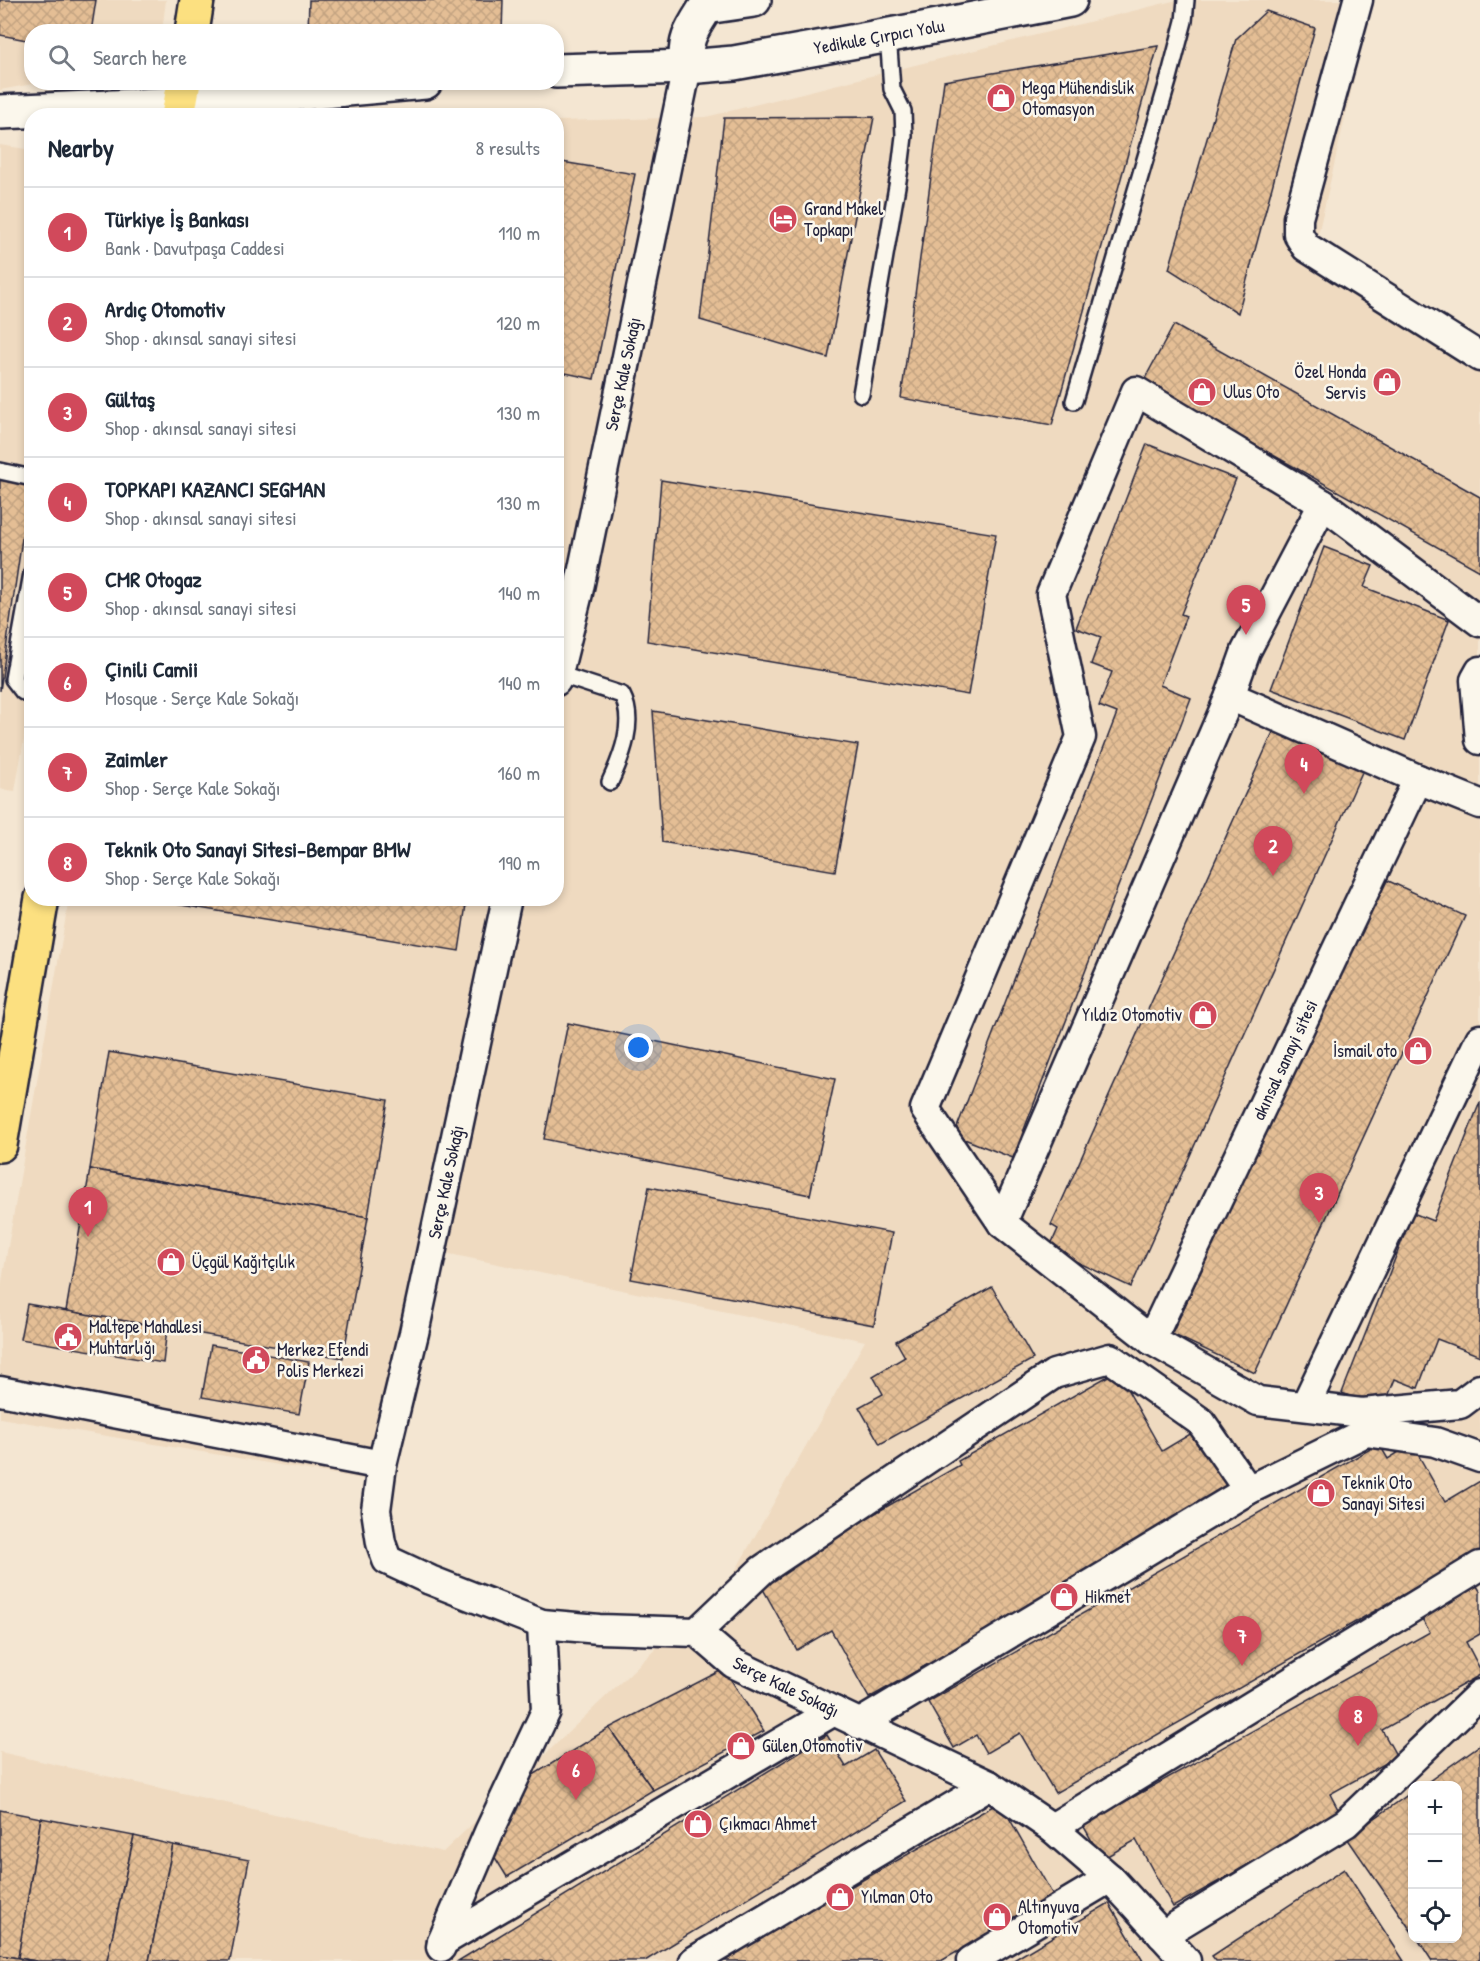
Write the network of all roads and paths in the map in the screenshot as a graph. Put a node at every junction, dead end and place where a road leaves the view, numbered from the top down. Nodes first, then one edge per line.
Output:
1 (197, 0) edge
2 (754, 0) edge
3 (1071, 0) edge
4 (1186, 0) edge
5 (1358, 0) edge
6 (707, 3) edge
7 (193, 24) edge
8 (888, 35) junction
9 (687, 67) junction
10 (564, 71) edge
11 (322, 90) edge
12 (180, 101) edge
13 (65, 108) edge
14 (24, 111) edge
15 (0, 112) edge
16 (1480, 357) edge
17 (861, 394) dead end
18 (1074, 401) dead end
19 (0, 471) edge
20 (24, 476) edge
21 (1323, 504) junction
22 (24, 620) edge
23 (1480, 622) edge
24 (564, 648) edge
25 (1480, 671) edge
26 (564, 679) edge
27 (24, 692) edge
28 (1230, 696) junction
29 (1480, 740) edge
30 (1418, 779) junction
31 (610, 782) dead end
32 (1480, 804) edge
33 (41, 906) edge
34 (505, 906) edge
35 (1480, 1039) edge
36 (0, 1145) edge
37 (1002, 1223) junction
38 (1151, 1340) junction
39 (1480, 1389) edge
40 (0, 1391) edge
41 (1305, 1406) junction
42 (1384, 1411) junction
43 (1366, 1432) junction
44 (1480, 1458) edge
45 (382, 1465) junction
46 (1248, 1490) junction
47 (1480, 1566) edge
48 (542, 1624) junction
49 (697, 1632) junction
50 (1480, 1694) edge
51 (847, 1718) junction
52 (989, 1785) junction
53 (1052, 1828) junction
54 (1110, 1878) junction
55 (1162, 1935) junction
56 (441, 1952) edge
57 (694, 1961) edge
58 (971, 1961) edge
59 (1186, 1961) edge

1 - 7 main road
2 - 6 street
3 - 8 street, Yedikule Çırpıcı Yolu
4 - 18 lane
5 - 16 street
6 - 9 street
8 - 9 street, Yedikule Çırpıcı Yolu
8 - 17 lane
9 - 10 street, Yedikule Çırpıcı Yolu
9 - 24 street, Serçe Kale Sokağı
11 - 12 street
12 - 13 street
14 - 15 street
19 - 20 lane
21 - 23 street
21 - 28 street
21 - 37 street
22 - 27 lane
25 - 29 street
26 - 31 lane
28 - 30 street
28 - 37 street
30 - 32 street
30 - 38 street, akınsal sanayi sitesi
33 - 36 main road
34 - 45 street, Serçe Kale Sokağı
35 - 41 street
37 - 38 street
38 - 41 street
39 - 42 street
40 - 45 street
41 - 42 street
42 - 43 street
43 - 44 street
43 - 46 street
45 - 48 street, Serçe Kale Sokağı
46 - 49 street
46 - 51 street
47 - 53 street
48 - 49 street, Serçe Kale Sokağı
48 - 56 street
49 - 51 street, Serçe Kale Sokağı
50 - 55 street
51 - 52 street, Serçe Kale Sokağı
51 - 56 street
52 - 53 street, Serçe Kale Sokağı
52 - 57 street
53 - 54 street, Serçe Kale Sokağı
54 - 55 street, Serçe Kale Sokağı
54 - 58 street
55 - 59 street, Serçe Kale Sokağı

